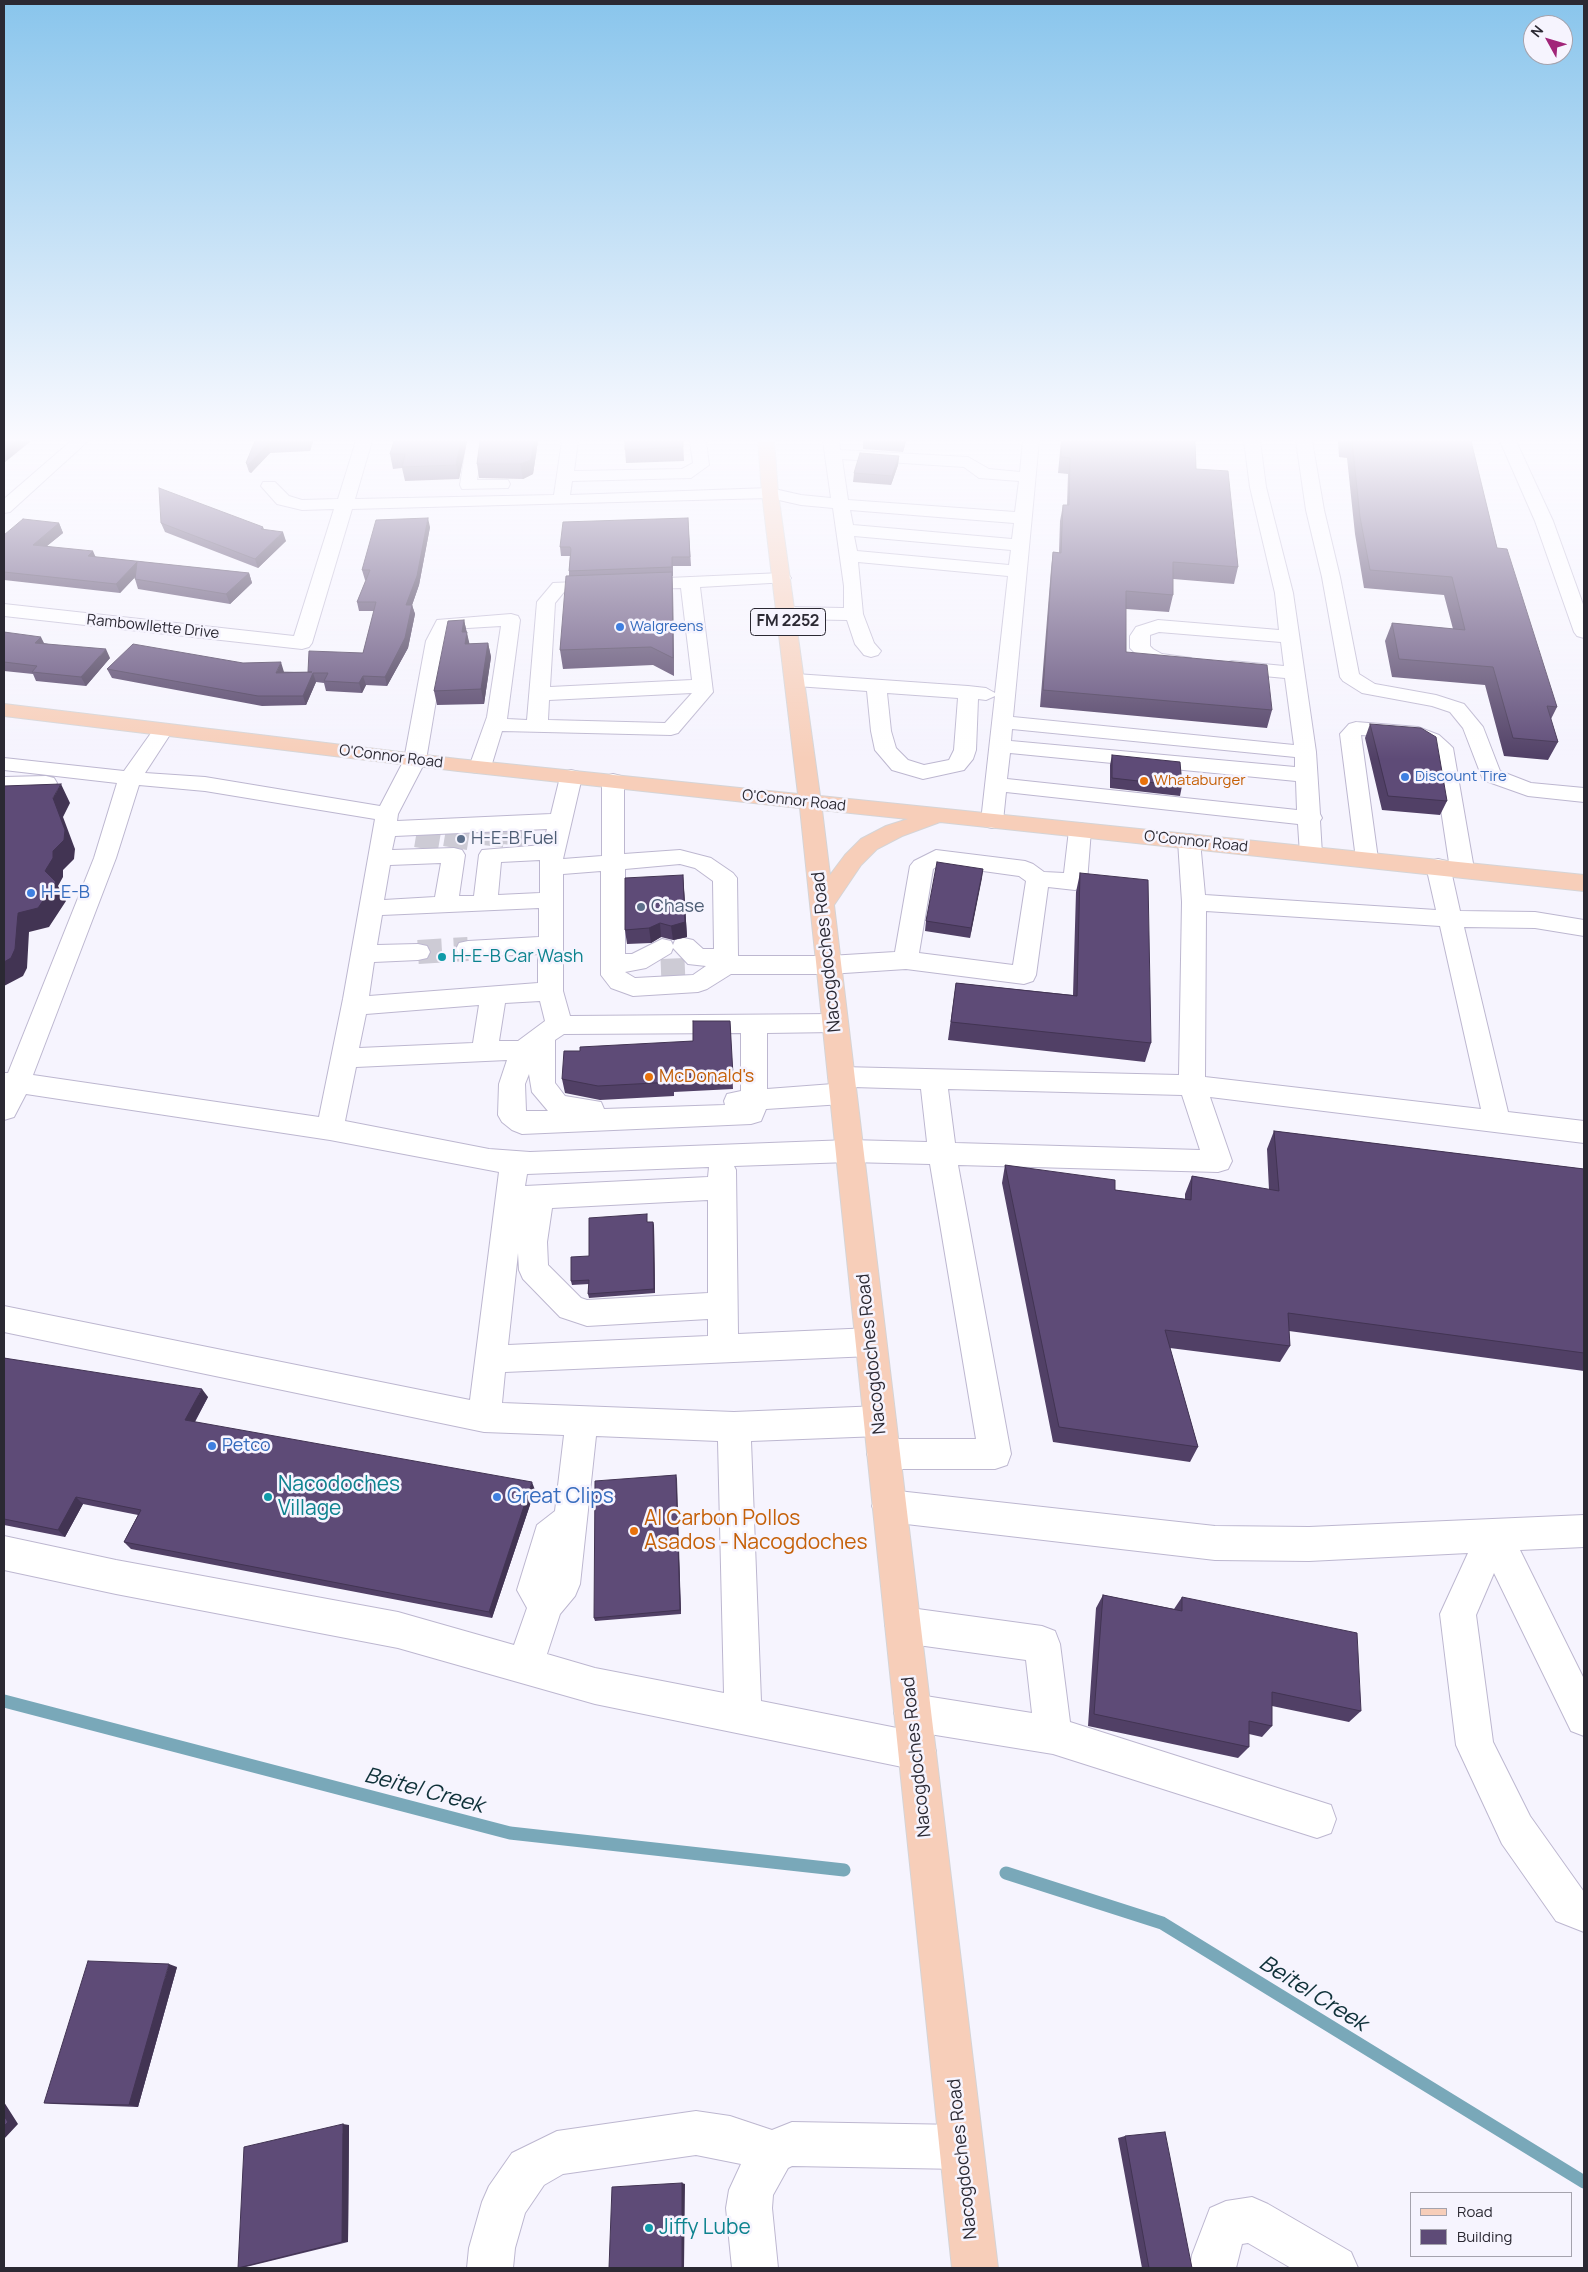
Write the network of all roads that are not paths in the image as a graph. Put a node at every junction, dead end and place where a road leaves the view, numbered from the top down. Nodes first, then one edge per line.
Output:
1 (332, 547) edge
2 (778, 547) edge
3 (847, 547) edge
4 (1019, 547) edge
5 (1273, 547) edge
6 (1324, 547) edge
7 (1553, 547) edge
8 (848, 556) junction
9 (1017, 571) junction
10 (782, 578) junction
11 (690, 583) junction
12 (4, 610) edge
13 (786, 613) junction
14 (854, 614) junction
15 (1584, 632) edge
16 (1290, 637) junction
17 (871, 651) dead end
18 (1295, 674) junction
19 (796, 680) junction
20 (876, 685) junction
21 (702, 686) junction
22 (968, 692) junction
23 (540, 694) junction
24 (1005, 696) junction
25 (4, 710) edge
26 (1002, 722) junction
27 (494, 724) junction
28 (537, 726) junction
29 (163, 730) junction
30 (1001, 746) junction
31 (1305, 752) junction
32 (415, 760) junction
33 (4, 764) edge
34 (480, 767) junction
35 (94, 775) junction
36 (1306, 775) junction
37 (571, 777) junction
38 (130, 778) junction
39 (613, 782) junction
40 (4, 784) edge
41 (996, 784) junction
42 (1584, 794) edge
43 (810, 802) junction
44 (941, 816) junction
45 (1310, 818) junction
46 (386, 821) junction
47 (560, 821) junction
48 (992, 821) junction
49 (1080, 830) junction
50 (502, 838) junction
51 (456, 840) junction
52 (419, 841) junction
53 (1188, 841) junction
54 (1311, 854) junction
55 (380, 858) junction
56 (552, 859) junction
57 (1367, 859) junction
58 (613, 862) junction
59 (1450, 868) junction
60 (1038, 879) junction
61 (1584, 883) edge
62 (551, 900) junction
63 (1194, 902) junction
64 (485, 903) junction
65 (446, 904) junction
66 (822, 904) junction
67 (372, 908) junction
68 (1450, 919) junction
69 (1584, 928) edge
70 (551, 945) junction
71 (468, 949) tunnel mouth
72 (418, 952) tunnel mouth
73 (364, 954) junction
74 (906, 960) junction
75 (726, 961) junction
76 (626, 963) junction
77 (829, 965) junction
78 (550, 991) junction
79 (494, 996) junction
80 (354, 1006) junction
81 (835, 1023) junction
82 (754, 1024) junction
83 (542, 1037) junction
84 (485, 1052) junction
85 (344, 1058) junction
86 (932, 1080) junction
87 (11, 1083) edge
88 (1192, 1085) junction
89 (842, 1086) junction
90 (754, 1100) junction
91 (4, 1110) edge
92 (1497, 1122) junction
93 (330, 1129) junction
94 (1584, 1132) edge
95 (849, 1150) junction
96 (942, 1152) junction
97 (722, 1155) junction
98 (514, 1162) junction
99 (722, 1188) junction
100 (524, 1198) junction
101 (723, 1305) junction
102 (4, 1319) edge
103 (871, 1342) junction
104 (723, 1349) junction
105 (492, 1359) junction
106 (484, 1417) junction
107 (582, 1421) junction
108 (880, 1421) junction
109 (734, 1428) junction
110 (883, 1454) junction
111 (889, 1506) junction
112 (1584, 1531) edge
113 (1494, 1535) junction
114 (4, 1553) edge
115 (902, 1625) junction
116 (525, 1666) junction
117 (913, 1713) junction
118 (743, 1716) junction
119 (1584, 1718) edge
120 (1053, 1735) junction
121 (917, 1751) junction
122 (1317, 1819) dead end
123 (1584, 1912) edge
124 (962, 2147) junction
125 (772, 2152) junction
126 (490, 2268) edge
127 (755, 2268) edge
128 (975, 2268) edge
129 (1213, 2268) edge
130 (1335, 2268) edge

1 - 12 street, Rambowllette Drive
2 - 10 main road, Nacogdoches Road / FM 2252
3 - 8 street
4 - 9 street
5 - 16 street
6 - 42 street
7 - 15 street
8 - 9 street
8 - 14 street
9 - 24 street
10 - 11 street
10 - 13 main road, Nacogdoches Road / FM 2252
11 - 21 street
11 - 23 street
13 - 14 street
13 - 19 main road, Nacogdoches Road / FM 2252
14 - 17 street
16 - 18 street
16 - 18 street
18 - 31 street
19 - 20 street
19 - 43 main road, Nacogdoches Road / FM 2252
20 - 22 street
20 - 22 street
21 - 23 street
21 - 28 street
22 - 24 street
23 - 28 street
24 - 26 street
25 - 29 main road, O'Connor Road
26 - 30 street
26 - 31 street
27 - 28 street
27 - 32 street
27 - 34 street
29 - 32 main road, O'Connor Road
29 - 38 street
30 - 36 street
30 - 41 street
31 - 36 street
32 - 34 main road, O'Connor Road
32 - 46 street
33 - 35 street
34 - 37 main road, O'Connor Road
35 - 38 street
35 - 40 street
36 - 45 street
37 - 39 main road, O'Connor Road
37 - 47 street
38 - 46 street
38 - 87 street
39 - 43 main road, O'Connor Road
39 - 58 street
41 - 45 street
41 - 48 street
43 - 44 main road, O'Connor Road
43 - 66 main road, Nacogdoches Road / FM 2252
44 - 48 main road, O'Connor Road
44 - 66 main road
45 - 54 street
46 - 52 street
46 - 55 street
47 - 50 street
47 - 56 street
48 - 49 main road, O'Connor Road
49 - 53 main road, O'Connor Road
49 - 60 street
50 - 51 street
50 - 56 street
50 - 64 street
51 - 52 street
51 - 65 street
52 - 55 street
53 - 54 main road, O'Connor Road
53 - 63 street
54 - 57 main road, O'Connor Road
55 - 67 street
56 - 58 street
56 - 62 street
57 - 59 main road, O'Connor Road
57 - 59 street
58 - 75 street
58 - 76 street
59 - 61 main road, O'Connor Road
59 - 68 street
60 - 74 street
60 - 74 street
62 - 64 street
62 - 70 street
63 - 68 street
63 - 88 street
64 - 65 street
65 - 67 street
66 - 77 main road, Nacogdoches Road / FM 2252
67 - 73 street
68 - 69 street
68 - 92 street
70 - 71 street
70 - 78 street
72 - 73 street
73 - 80 street
74 - 77 street
75 - 76 street
75 - 76 street
75 - 77 street
77 - 81 main road, Nacogdoches Road / FM 2252
78 - 79 street
78 - 83 street
79 - 80 street
79 - 84 street
80 - 85 street
81 - 82 street
81 - 89 main road, Nacogdoches Road / FM 2252
82 - 83 street
82 - 90 street
83 - 84 street
83 - 90 street
83 - 90 street
84 - 85 street
85 - 93 street
86 - 88 street
86 - 89 street
86 - 96 street
87 - 91 street
87 - 93 street
88 - 92 street
88 - 96 street
89 - 90 street
89 - 95 main road, Nacogdoches Road / FM 2252
92 - 94 street
93 - 98 street
95 - 96 street
95 - 97 street
95 - 103 main road, Nacogdoches Road / FM 2252
96 - 110 street
97 - 98 street
97 - 99 street
98 - 100 street
99 - 100 street
99 - 101 street
100 - 101 street
100 - 105 street
101 - 104 street
102 - 106 street
103 - 104 street
103 - 108 main road, Nacogdoches Road / FM 2252
104 - 105 street
105 - 106 street
106 - 107 street
107 - 109 street
107 - 116 street
108 - 109 street
108 - 110 main road, Nacogdoches Road / FM 2252
109 - 118 street
110 - 111 main road, Nacogdoches Road / FM 2252
111 - 113 street
111 - 115 main road, Nacogdoches Road / FM 2252
112 - 113 street
113 - 119 street
113 - 123 street
114 - 116 street
115 - 117 main road, Nacogdoches Road / FM 2252
115 - 120 street
116 - 118 street
117 - 120 street
117 - 121 main road, Nacogdoches Road / FM 2252
118 - 121 street
120 - 122 street
121 - 124 main road, Nacogdoches Road / FM 2252
124 - 125 street
124 - 128 main road, Nacogdoches Road / FM 2252
125 - 126 street
125 - 127 street
129 - 130 street

